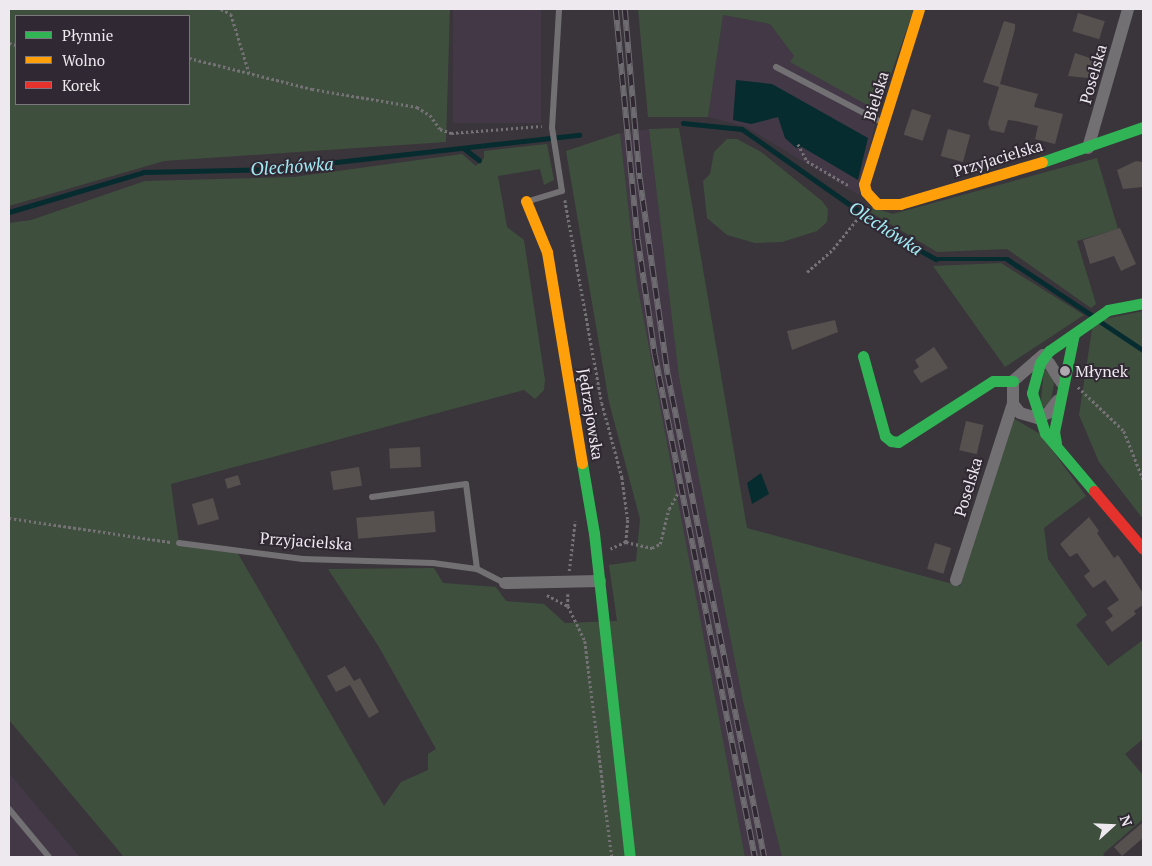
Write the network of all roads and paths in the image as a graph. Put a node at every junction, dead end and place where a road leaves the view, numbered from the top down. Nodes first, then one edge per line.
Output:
1 (222, 9) edge
2 (558, 9) edge
3 (919, 9) edge
4 (1128, 9) edge
5 (190, 58) edge
6 (776, 67) dead end
7 (248, 72) junction
8 (884, 124) junction
9 (552, 125) junction
10 (1143, 127) edge
11 (798, 144) dead end
12 (1088, 148) junction
13 (562, 187) junction
14 (866, 192) junction
15 (526, 201) joint
16 (856, 222) dead end
17 (807, 272) dead end
18 (1143, 303) edge
19 (1074, 334) junction
20 (863, 356) dead end
21 (1042, 358) junction
22 (1013, 381) junction
23 (1062, 383) junction
24 (1060, 397) junction
25 (1012, 404) junction
26 (1037, 418) junction
27 (1056, 443) junction
28 (1143, 479) edge
29 (678, 493) dead end
30 (372, 497) dead end
31 (573, 514) dead end
32 (9, 518) edge
33 (626, 542) junction
34 (179, 543) joint
35 (1143, 549) edge
36 (597, 553) junction
37 (477, 569) junction
38 (956, 580) dead end
39 (600, 581) junction
40 (568, 582) junction
41 (504, 583) joint
42 (9, 809) edge
43 (49, 857) edge
44 (612, 857) edge
45 (630, 857) edge

1 - 7 path
2 - 9 lane
3 - 8 street, Bielska
4 - 12 street, Poselska
5 - 7 path
6 - 8 lane
7 - 9 path
8 - 14 street, Bielska
9 - 13 lane
10 - 12 street, Przyjacielska
11 - 14 path
12 - 14 street, Przyjacielska
13 - 15 lane, Jędrzejowska
13 - 33 path
15 - 36 street, Jędrzejowska
16 - 17 path
18 - 19 street
19 - 21 street
19 - 23 street
20 - 22 street
21 - 22 street
21 - 23 street
21 - 26 street
22 - 25 street, Poselska
23 - 24 street
23 - 28 path
24 - 26 street
24 - 27 street
25 - 26 street
25 - 38 street, Poselska
26 - 27 street
27 - 35 street
29 - 33 path
30 - 37 lane
31 - 40 path
32 - 34 path
33 - 36 path
34 - 37 lane, Przyjacielska
36 - 39 street, Jędrzejowska
37 - 41 lane, Przyjacielska
39 - 40 street, Przyjacielska
39 - 45 street, Jędrzejowska
40 - 41 street, Przyjacielska
40 - 44 path
42 - 43 lane

